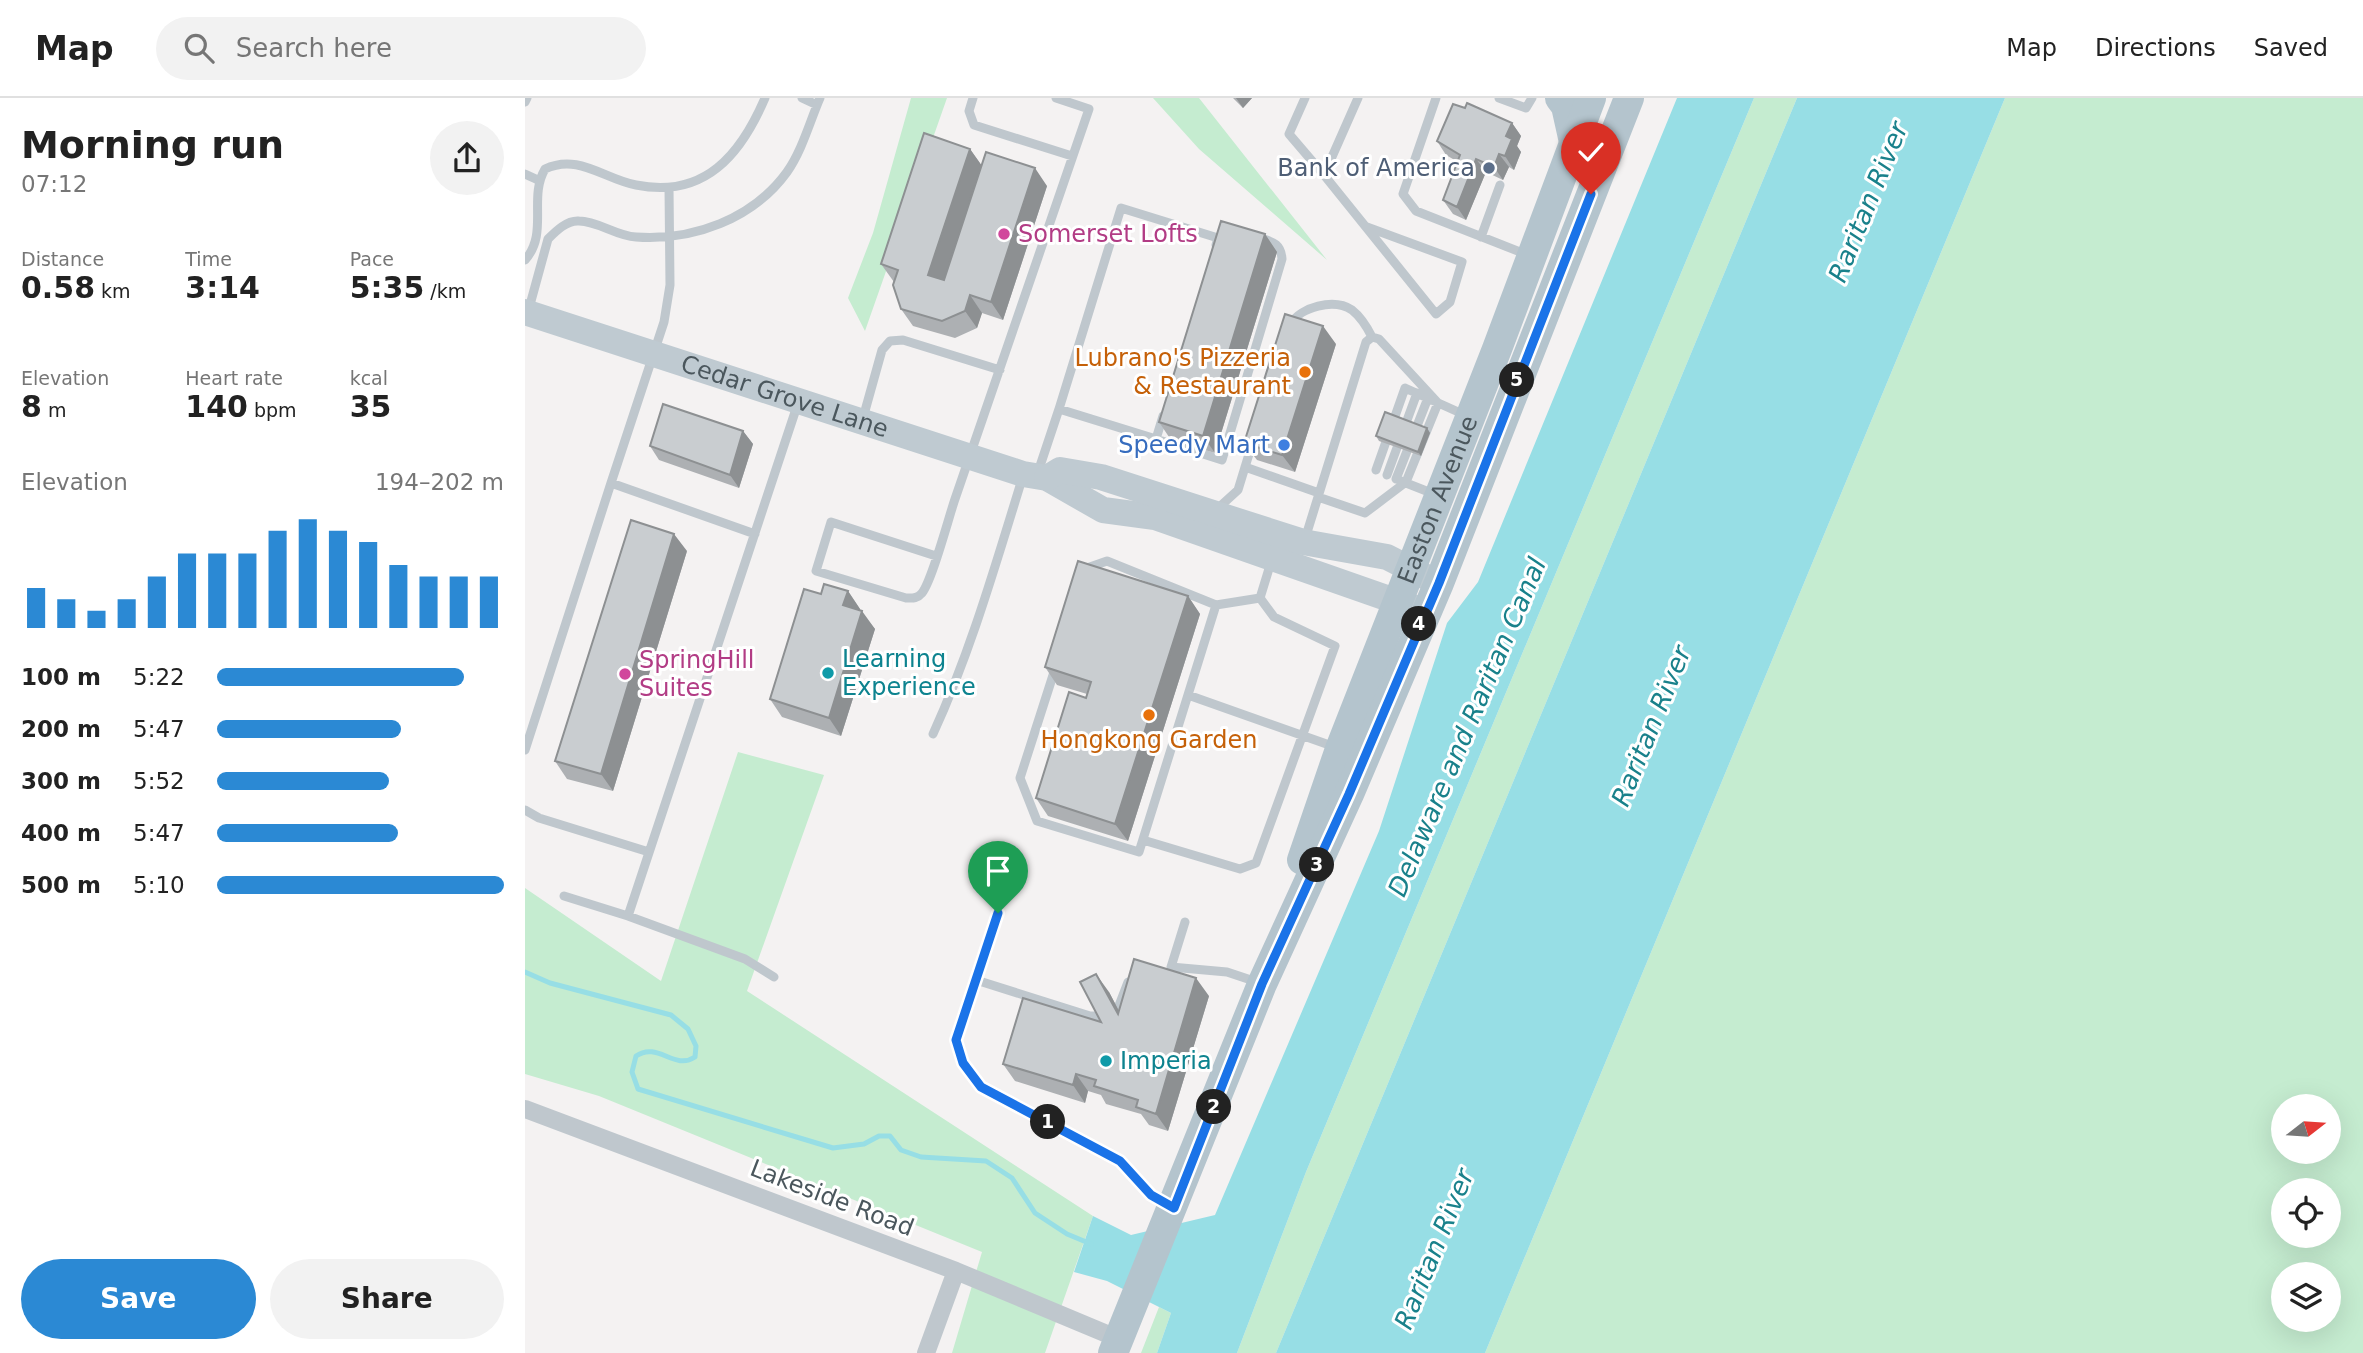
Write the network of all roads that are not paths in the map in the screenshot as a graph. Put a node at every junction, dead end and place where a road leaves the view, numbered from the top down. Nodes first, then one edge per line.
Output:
1 (765, 98) edge
2 (802, 98) edge
3 (973, 98) edge
4 (1056, 98) edge
5 (1305, 98) edge
6 (1358, 98) edge
7 (1436, 98) edge
8 (1499, 98) edge
9 (1532, 98) edge
10 (1560, 98) edge
11 (1591, 98) edge
12 (1629, 98) edge
13 (818, 101) edge
14 (1574, 142) junction
15 (1072, 156) junction
16 (525, 174) edge
17 (1324, 174) junction
18 (538, 180) junction
19 (1500, 185) dead end
20 (669, 188) junction
21 (1367, 227) junction
22 (1229, 228) edge
23 (1252, 235) edge
24 (668, 236) junction
25 (1481, 237) junction
26 (1219, 238) junction
27 (1215, 251) edge
28 (1532, 257) junction
29 (525, 260) edge
30 (526, 313) edge
31 (1288, 334) edge
32 (1373, 337) junction
33 (655, 354) junction
34 (1000, 370) junction
35 (1417, 393) junction
36 (1428, 398) junction
37 (799, 401) junction
38 (1168, 401) edge
39 (1438, 403) junction
40 (1059, 409) junction
41 (1470, 417) junction
42 (862, 422) junction
43 (1258, 427) edge
44 (1156, 439) junction
45 (970, 457) junction
46 (1245, 467) junction
47 (1035, 476) junction
48 (1396, 479) junction
49 (611, 484) junction
50 (1319, 495) junction
51 (1439, 496) junction
52 (1213, 513) junction
53 (755, 534) junction
54 (1303, 542) junction
55 (936, 556) junction
56 (1272, 556) junction
57 (1409, 570) junction
58 (1083, 581) edge
59 (1439, 583) junction
60 (1261, 598) junction
61 (1216, 605) junction
62 (1411, 606) junction
63 (1058, 660) edge
64 (1188, 695) junction
65 (933, 734) dead end
66 (1303, 735) junction
67 (1341, 749) junction
68 (525, 750) edge
69 (525, 810) edge
70 (1143, 840) junction
71 (649, 852) junction
72 (1013, 863) dead end
73 (564, 896) dead end
74 (628, 916) junction
75 (1185, 922) dead end
76 (1133, 970) edge
77 (774, 977) dead end
78 (976, 980) junction
79 (1262, 984) junction
80 (1118, 1008) edge
81 (1102, 1016) edge
82 (525, 1109) edge
83 (1174, 1208) junction
84 (957, 1271) junction
85 (1116, 1346) edge
86 (926, 1353) edge

1 - 20 lane
2 - 13 lane
3 - 15 lane
4 - 15 lane
5 - 17 lane
6 - 17 lane
7 - 25 lane
8 - 9 lane
10 - 14 main road
11 - 14 main road, Easton Avenue
12 - 59 main road, Easton Avenue
13 - 24 lane
14 - 28 main road, Easton Avenue
15 - 34 lane
16 - 18 lane
17 - 21 lane
18 - 20 lane
18 - 29 lane
19 - 25 lane
20 - 24 lane
21 - 21 lane
22 - 26 lane
23 - 44 lane
24 - 30 lane
24 - 33 lane
25 - 28 lane
26 - 27 lane
26 - 40 lane
28 - 41 main road, Easton Avenue
30 - 33 main road, Cedar Grove Lane
31 - 32 lane
32 - 39 lane
32 - 50 lane
33 - 37 main road, Cedar Grove Lane
33 - 49 lane
34 - 42 lane
34 - 45 lane
35 - 36 lane
35 - 48 lane
35 - 48 lane
36 - 39 lane
36 - 48 lane
37 - 42 main road, Cedar Grove Lane
37 - 53 lane
38 - 44 lane
39 - 41 lane
39 - 48 lane
40 - 44 lane
40 - 47 lane
41 - 51 main road, Easton Avenue
42 - 45 main road, Cedar Grove Lane
43 - 46 lane
45 - 47 main road, Cedar Grove Lane
45 - 55 lane
46 - 50 lane
46 - 52 lane
47 - 52 main road, Cedar Grove Lane
47 - 56 main road, Cedar Grove Lane
47 - 65 lane
48 - 50 lane
48 - 51 lane
49 - 53 lane
49 - 68 lane
50 - 54 lane
51 - 57 main road, Easton Avenue
52 - 54 main road, Cedar Grove Lane
53 - 71 lane
54 - 57 main road, Cedar Grove Lane
55 - 55 lane
56 - 60 lane
56 - 62 main road, Cedar Grove Lane
57 - 59 main road, Cedar Grove Lane
57 - 62 main road, Easton Avenue
58 - 61 lane
59 - 62 main road, Easton Avenue
60 - 61 lane
60 - 66 lane
61 - 64 lane
62 - 67 main road, Easton Avenue
62 - 79 main road, Easton Avenue
63 - 70 lane
64 - 66 lane
64 - 70 lane
66 - 67 lane
66 - 70 lane
67 - 79 main road, Easton Avenue
69 - 71 lane
71 - 74 lane
72 - 78 lane
73 - 74 lane
74 - 77 lane
75 - 79 lane
76 - 80 lane
78 - 81 lane
78 - 83 lane
79 - 83 main road, Easton Avenue
82 - 84 street, Lakeside Road
83 - 85 main road, Easton Avenue
84 - 85 street, Lakeside Road
84 - 86 street

